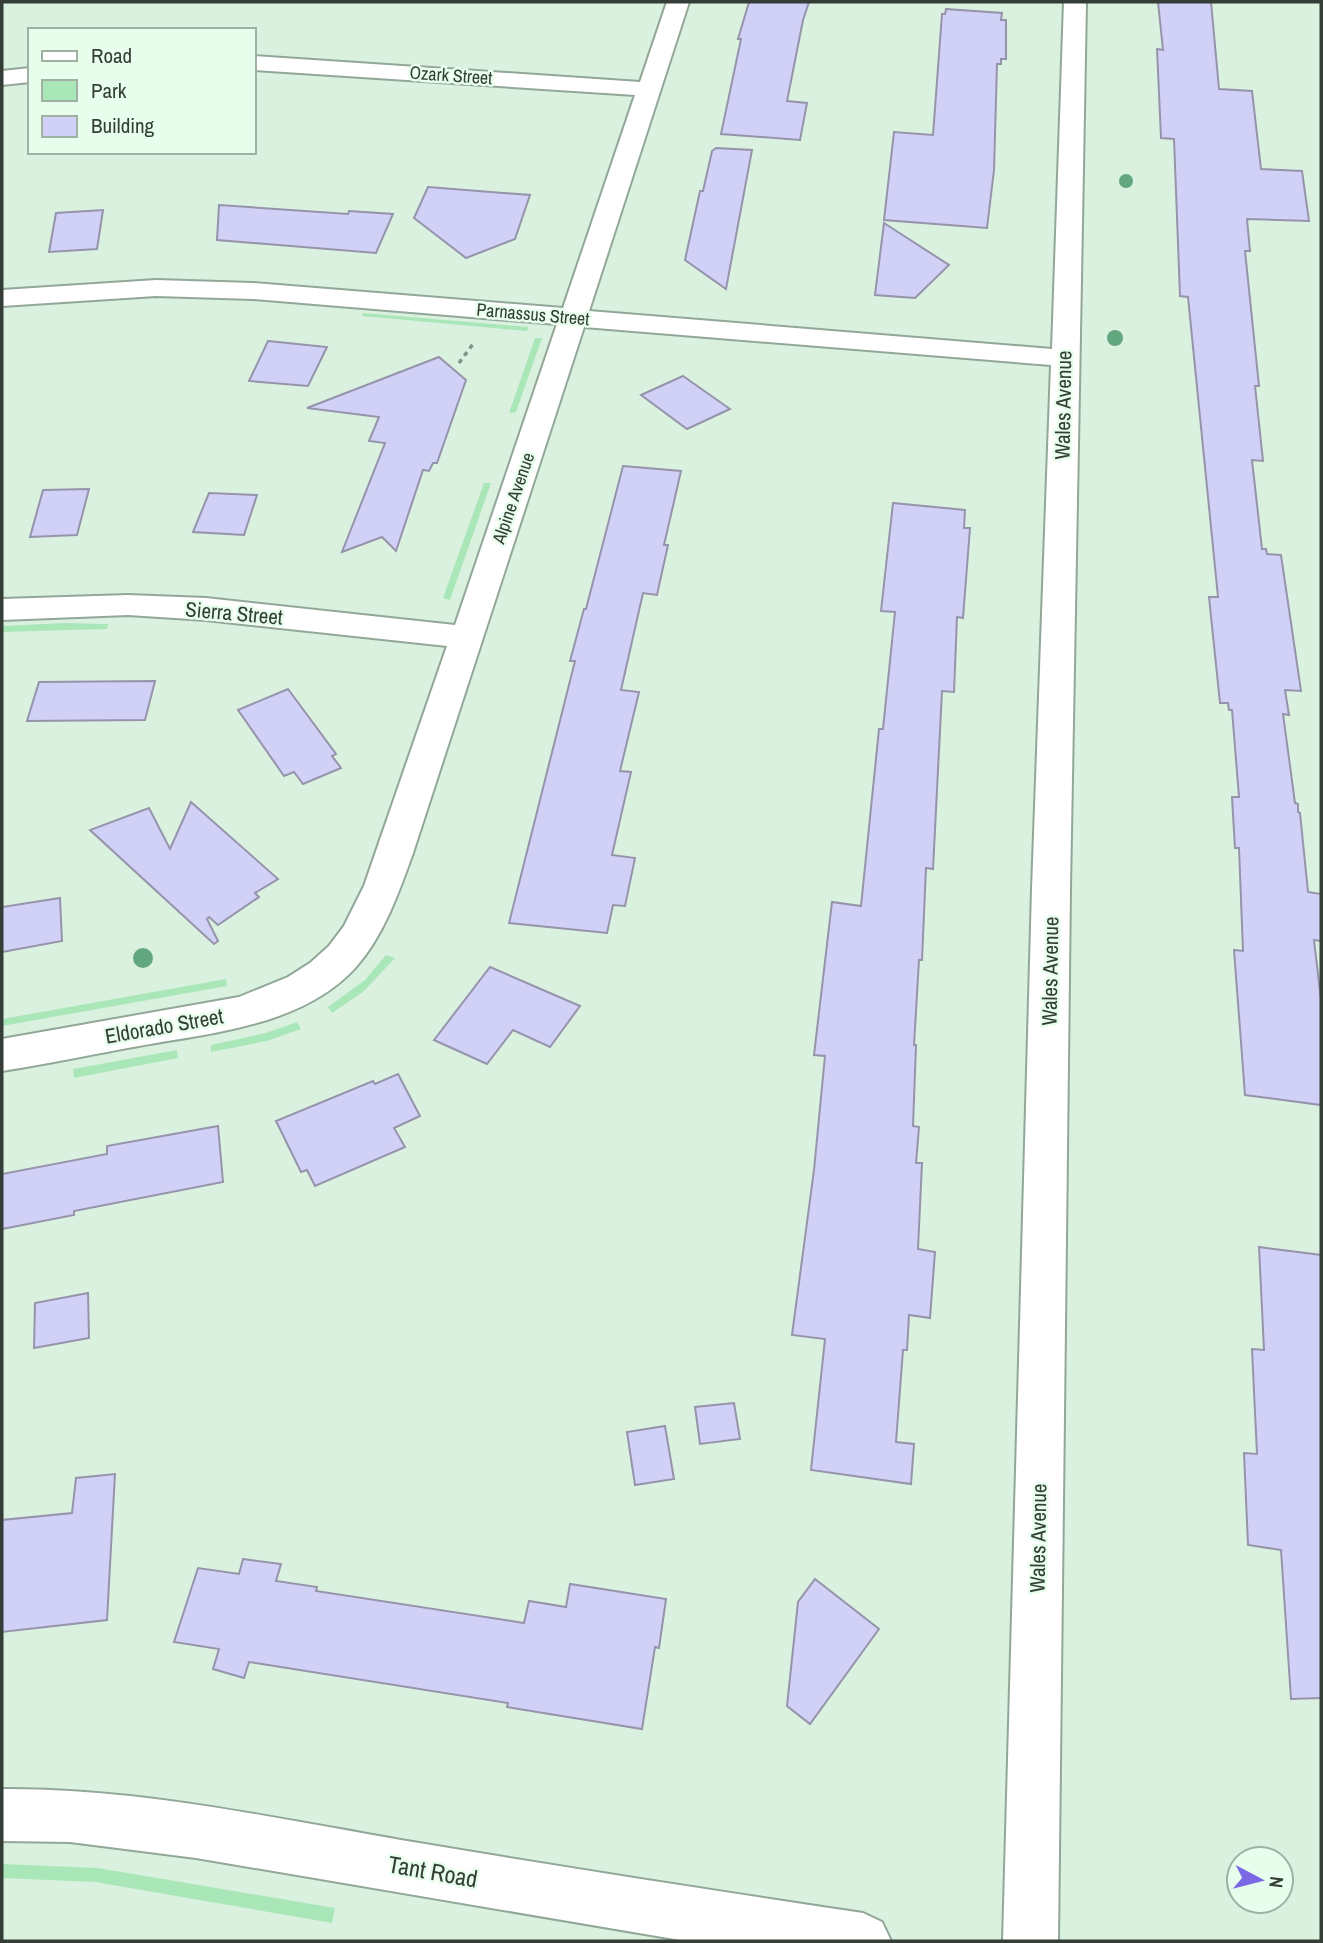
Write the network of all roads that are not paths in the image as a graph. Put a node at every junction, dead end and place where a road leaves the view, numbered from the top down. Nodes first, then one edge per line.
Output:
1 (678, 2) edge
2 (1074, 2) edge
3 (256, 63) edge
4 (28, 75) edge
5 (2, 78) edge
6 (648, 89) junction
7 (2, 298) edge
8 (574, 317) junction
9 (1064, 358) junction
10 (2, 608) edge
11 (465, 637) junction
12 (320, 978) joint
13 (2, 1055) edge
14 (2, 1815) edge
15 (863, 1941) edge
16 (1031, 1941) edge

1 - 6 street, Alpine Avenue
2 - 9 street, Wales Avenue
3 - 6 street, Ozark Street
4 - 5 street
6 - 8 street, Alpine Avenue
7 - 8 street, Parnassus Street
8 - 9 street, Parnassus Street
8 - 11 street, Alpine Avenue
9 - 16 street, Wales Avenue
10 - 11 street, Sierra Street
11 - 12 street, Alpine Avenue
12 - 13 street, Eldorado Street
14 - 15 street, Tant Road

